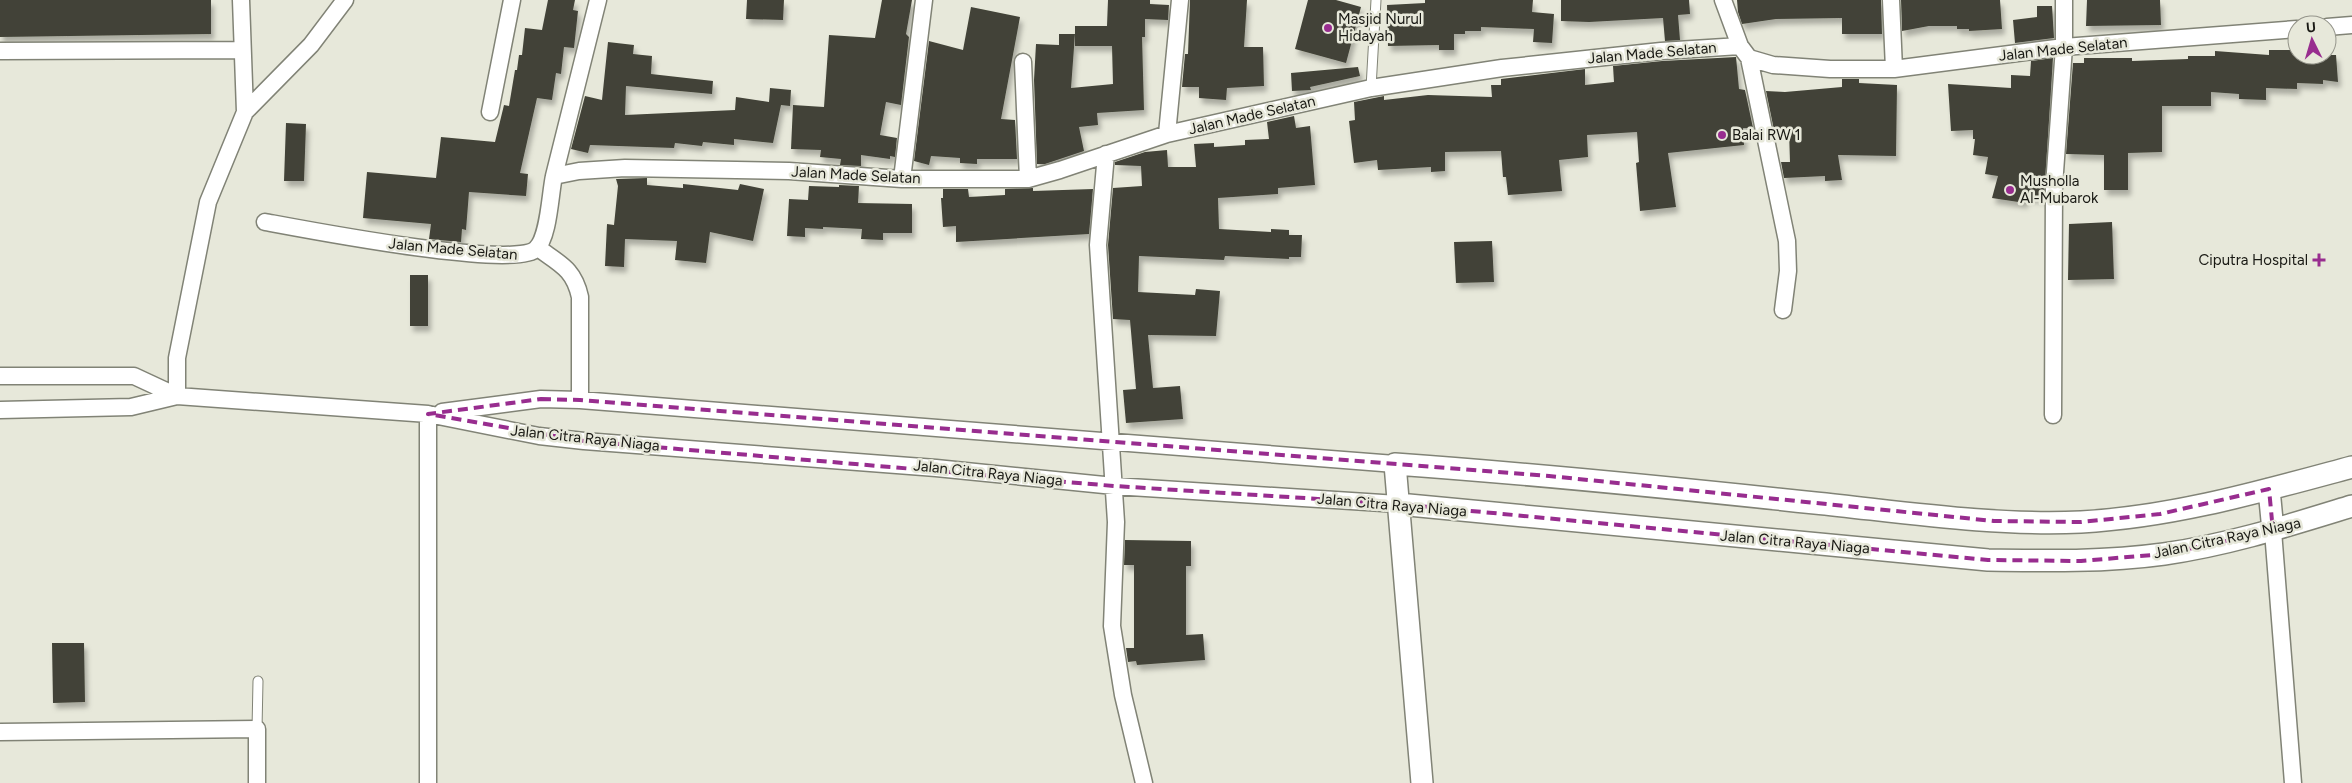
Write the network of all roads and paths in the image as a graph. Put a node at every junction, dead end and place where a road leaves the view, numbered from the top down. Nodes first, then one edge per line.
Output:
1 (241, 0) edge
2 (345, 0) edge
3 (512, 0) edge
4 (598, 0) edge
5 (924, 0) edge
6 (1180, 0) edge
7 (1376, 0) edge
8 (1723, 0) edge
9 (1891, 0) edge
10 (2064, 0) edge
11 (2352, 25) edge
12 (2337, 26) edge
13 (2287, 30) edge
14 (2064, 47) junction
15 (242, 50) junction
16 (0, 51) edge
17 (1744, 52) junction
18 (1023, 62) dead end
19 (1894, 69) junction
20 (1371, 88) junction
21 (245, 112) junction
22 (490, 112) dead end
23 (1167, 134) junction
24 (1106, 154) junction
25 (554, 176) junction
26 (902, 179) junction
27 (1028, 179) junction
28 (265, 222) dead end
29 (538, 248) junction
30 (1783, 310) dead end
31 (0, 376) edge
32 (177, 396) junction
33 (580, 400) junction
34 (0, 410) edge
35 (428, 414) junction
36 (2053, 415) dead end
37 (1109, 443) junction
38 (1395, 464) junction
39 (2352, 467) edge
40 (1114, 486) junction
41 (2270, 489) junction
42 (1398, 504) junction
43 (2352, 506) edge
44 (2273, 530) junction
45 (258, 681) dead end
46 (257, 729) junction
47 (0, 732) edge
48 (257, 783) edge
49 (428, 783) edge
50 (1144, 783) edge
51 (1422, 783) edge
52 (2293, 783) edge

1 - 15 street
2 - 21 street
3 - 22 street
4 - 25 street
5 - 26 street
6 - 23 street
7 - 20 lane
8 - 17 street
9 - 19 street
10 - 14 street
11 - 12 street
13 - 14 street, Jalan Made Selatan
14 - 19 street, Jalan Made Selatan
14 - 36 street
15 - 16 street
15 - 21 street
17 - 19 street, Jalan Made Selatan
17 - 20 street, Jalan Made Selatan
17 - 30 street
18 - 27 street
20 - 23 street, Jalan Made Selatan
21 - 32 street
23 - 24 street, Jalan Made Selatan
24 - 27 street, Jalan Made Selatan
24 - 37 street
25 - 26 street, Jalan Made Selatan
25 - 29 street, Jalan Made Selatan
26 - 27 street, Jalan Made Selatan
28 - 29 street, Jalan Made Selatan
29 - 33 street
31 - 32 street, Jalan Citra Raya Niaga
32 - 34 street, Jalan Citra Raya Niaga
32 - 35 street, Jalan Citra Raya Niaga
33 - 35 street, Jalan Citra Raya Niaga
33 - 37 street, Jalan Citra Raya Niaga
35 - 40 street, Jalan Citra Raya Niaga
35 - 49 street
37 - 38 street, Jalan Citra Raya Niaga
37 - 40 street
38 - 41 street, Jalan Citra Raya Niaga
38 - 42 street
39 - 41 street, Jalan Citra Raya Niaga
40 - 42 street, Jalan Citra Raya Niaga
40 - 50 street
41 - 44 street
42 - 44 street, Jalan Citra Raya Niaga
42 - 51 street
43 - 44 street, Jalan Citra Raya Niaga
44 - 52 street
45 - 46 lane
46 - 47 street
46 - 48 street

